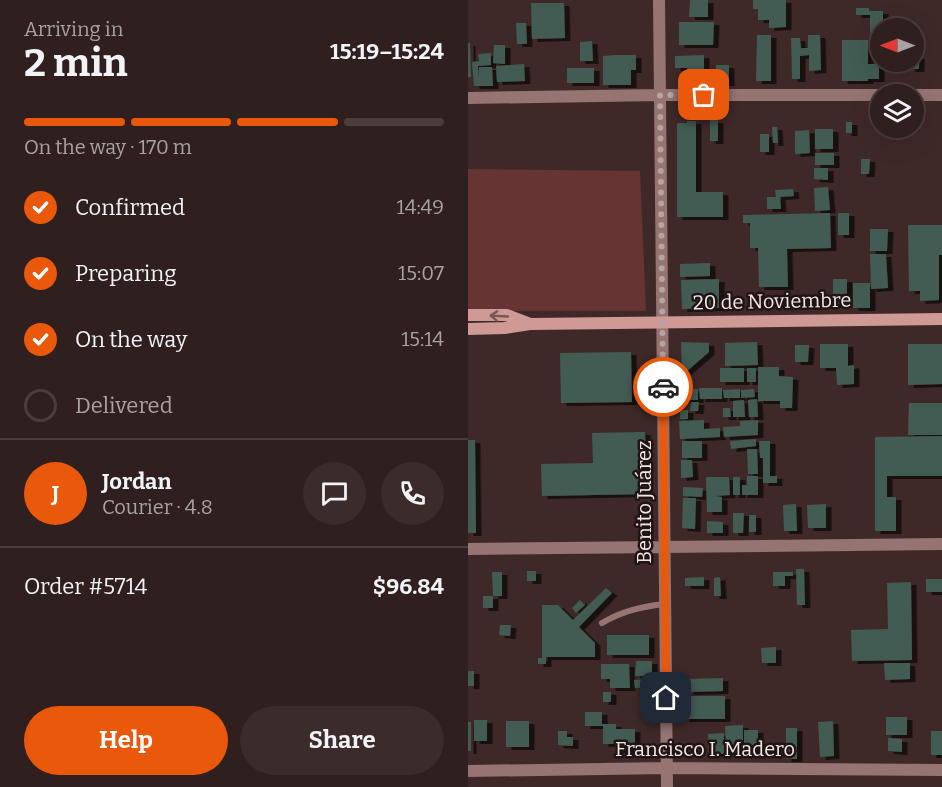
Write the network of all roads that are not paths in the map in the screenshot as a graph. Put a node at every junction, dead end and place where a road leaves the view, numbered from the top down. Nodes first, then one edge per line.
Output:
1 (659, 0) edge
2 (660, 95) junction
3 (870, 95) edge
4 (924, 95) edge
5 (942, 95) edge
6 (468, 98) edge
7 (468, 315) edge
8 (942, 319) edge
9 (663, 322) junction
10 (530, 324) junction
11 (468, 329) edge
12 (942, 544) edge
13 (664, 547) junction
14 (468, 549) edge
15 (664, 604) junction
16 (602, 623) dead end
17 (666, 768) junction
18 (942, 770) edge
19 (468, 771) edge
20 (667, 787) edge

1 - 2 street, Benito Juárez
2 - 3 street
2 - 6 street
2 - 9 street, Benito Juárez
4 - 5 street
10 -> 7 main road, 20 de Noviembre
8 - 9 main road, 20 de Noviembre
9 - 10 main road, 20 de Noviembre
9 - 13 street, Benito Juárez
10 - 11 main road, 20 de Noviembre
12 - 13 street
13 - 14 street
13 - 15 street, Benito Juárez
15 - 16 lane
15 - 17 street, Benito Juárez
17 - 18 street, Francisco I. Madero
17 - 19 street, Francisco I. Madero
17 - 20 street, Benito Juárez

